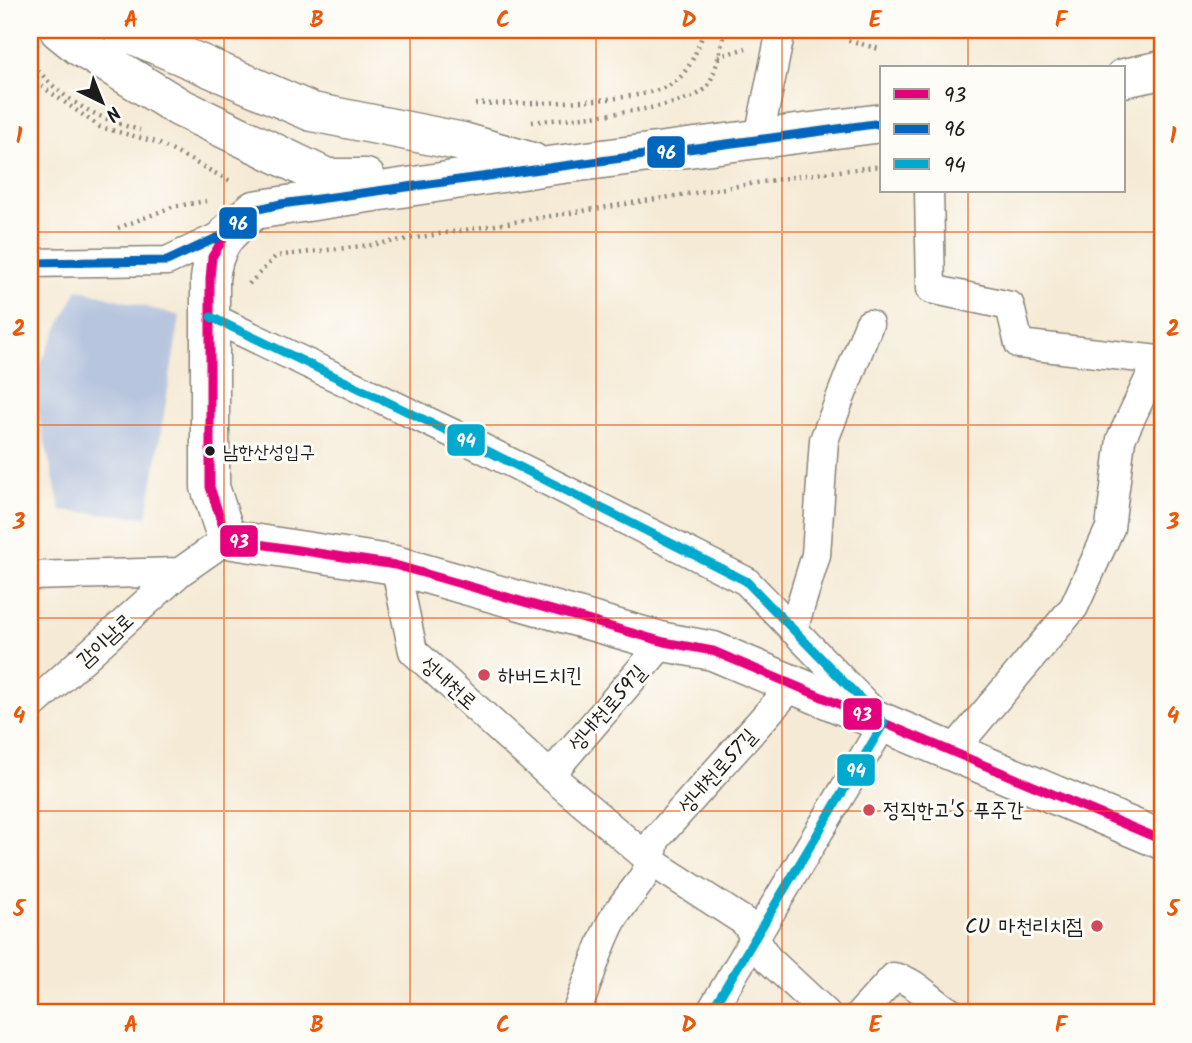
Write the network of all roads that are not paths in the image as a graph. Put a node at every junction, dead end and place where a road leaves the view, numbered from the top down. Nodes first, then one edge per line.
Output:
1 (59, 30) edge
2 (122, 30) edge
3 (781, 30) edge
4 (1162, 70) edge
5 (1126, 78) edge
6 (880, 123) edge
7 (760, 137) junction
8 (548, 166) junction
9 (462, 178) junction
10 (929, 192) edge
11 (217, 217) junction
12 (30, 263) edge
13 (225, 324) junction
14 (869, 324) dead end
15 (1161, 357) edge
16 (228, 539) junction
17 (395, 565) junction
18 (180, 572) junction
19 (30, 576) edge
20 (793, 630) junction
21 (664, 642) junction
22 (793, 685) junction
23 (30, 707) edge
24 (884, 723) junction
25 (952, 752) junction
26 (550, 775) junction
27 (1162, 841) edge
28 (652, 862) junction
29 (753, 938) junction
30 (576, 1013) edge
31 (710, 1013) edge
32 (827, 1013) edge
33 (862, 1013) edge
34 (952, 1013) edge

1 - 9 main road
2 - 8 main road
3 - 7 street
4 - 5 main road
6 - 7 main road
7 - 8 main road
8 - 9 main road
9 - 11 main road
10 - 15 street
11 - 12 street
11 - 13 main road
13 - 16 main road
13 - 20 street
14 - 20 street
15 - 25 street
16 - 17 main road
16 - 18 street
17 - 21 main road
17 - 26 street, 성내천로
18 - 19 street
18 - 23 street, 감이남로
20 - 24 street
21 - 22 main road
21 - 26 street, 성내천로59길
22 - 24 main road
22 - 28 street, 성내천로57길
24 - 25 main road
24 - 29 street
25 - 27 main road
26 - 28 street
28 - 29 street
28 - 30 street, 성내천로57길
29 - 31 street
29 - 32 street
33 - 34 street

